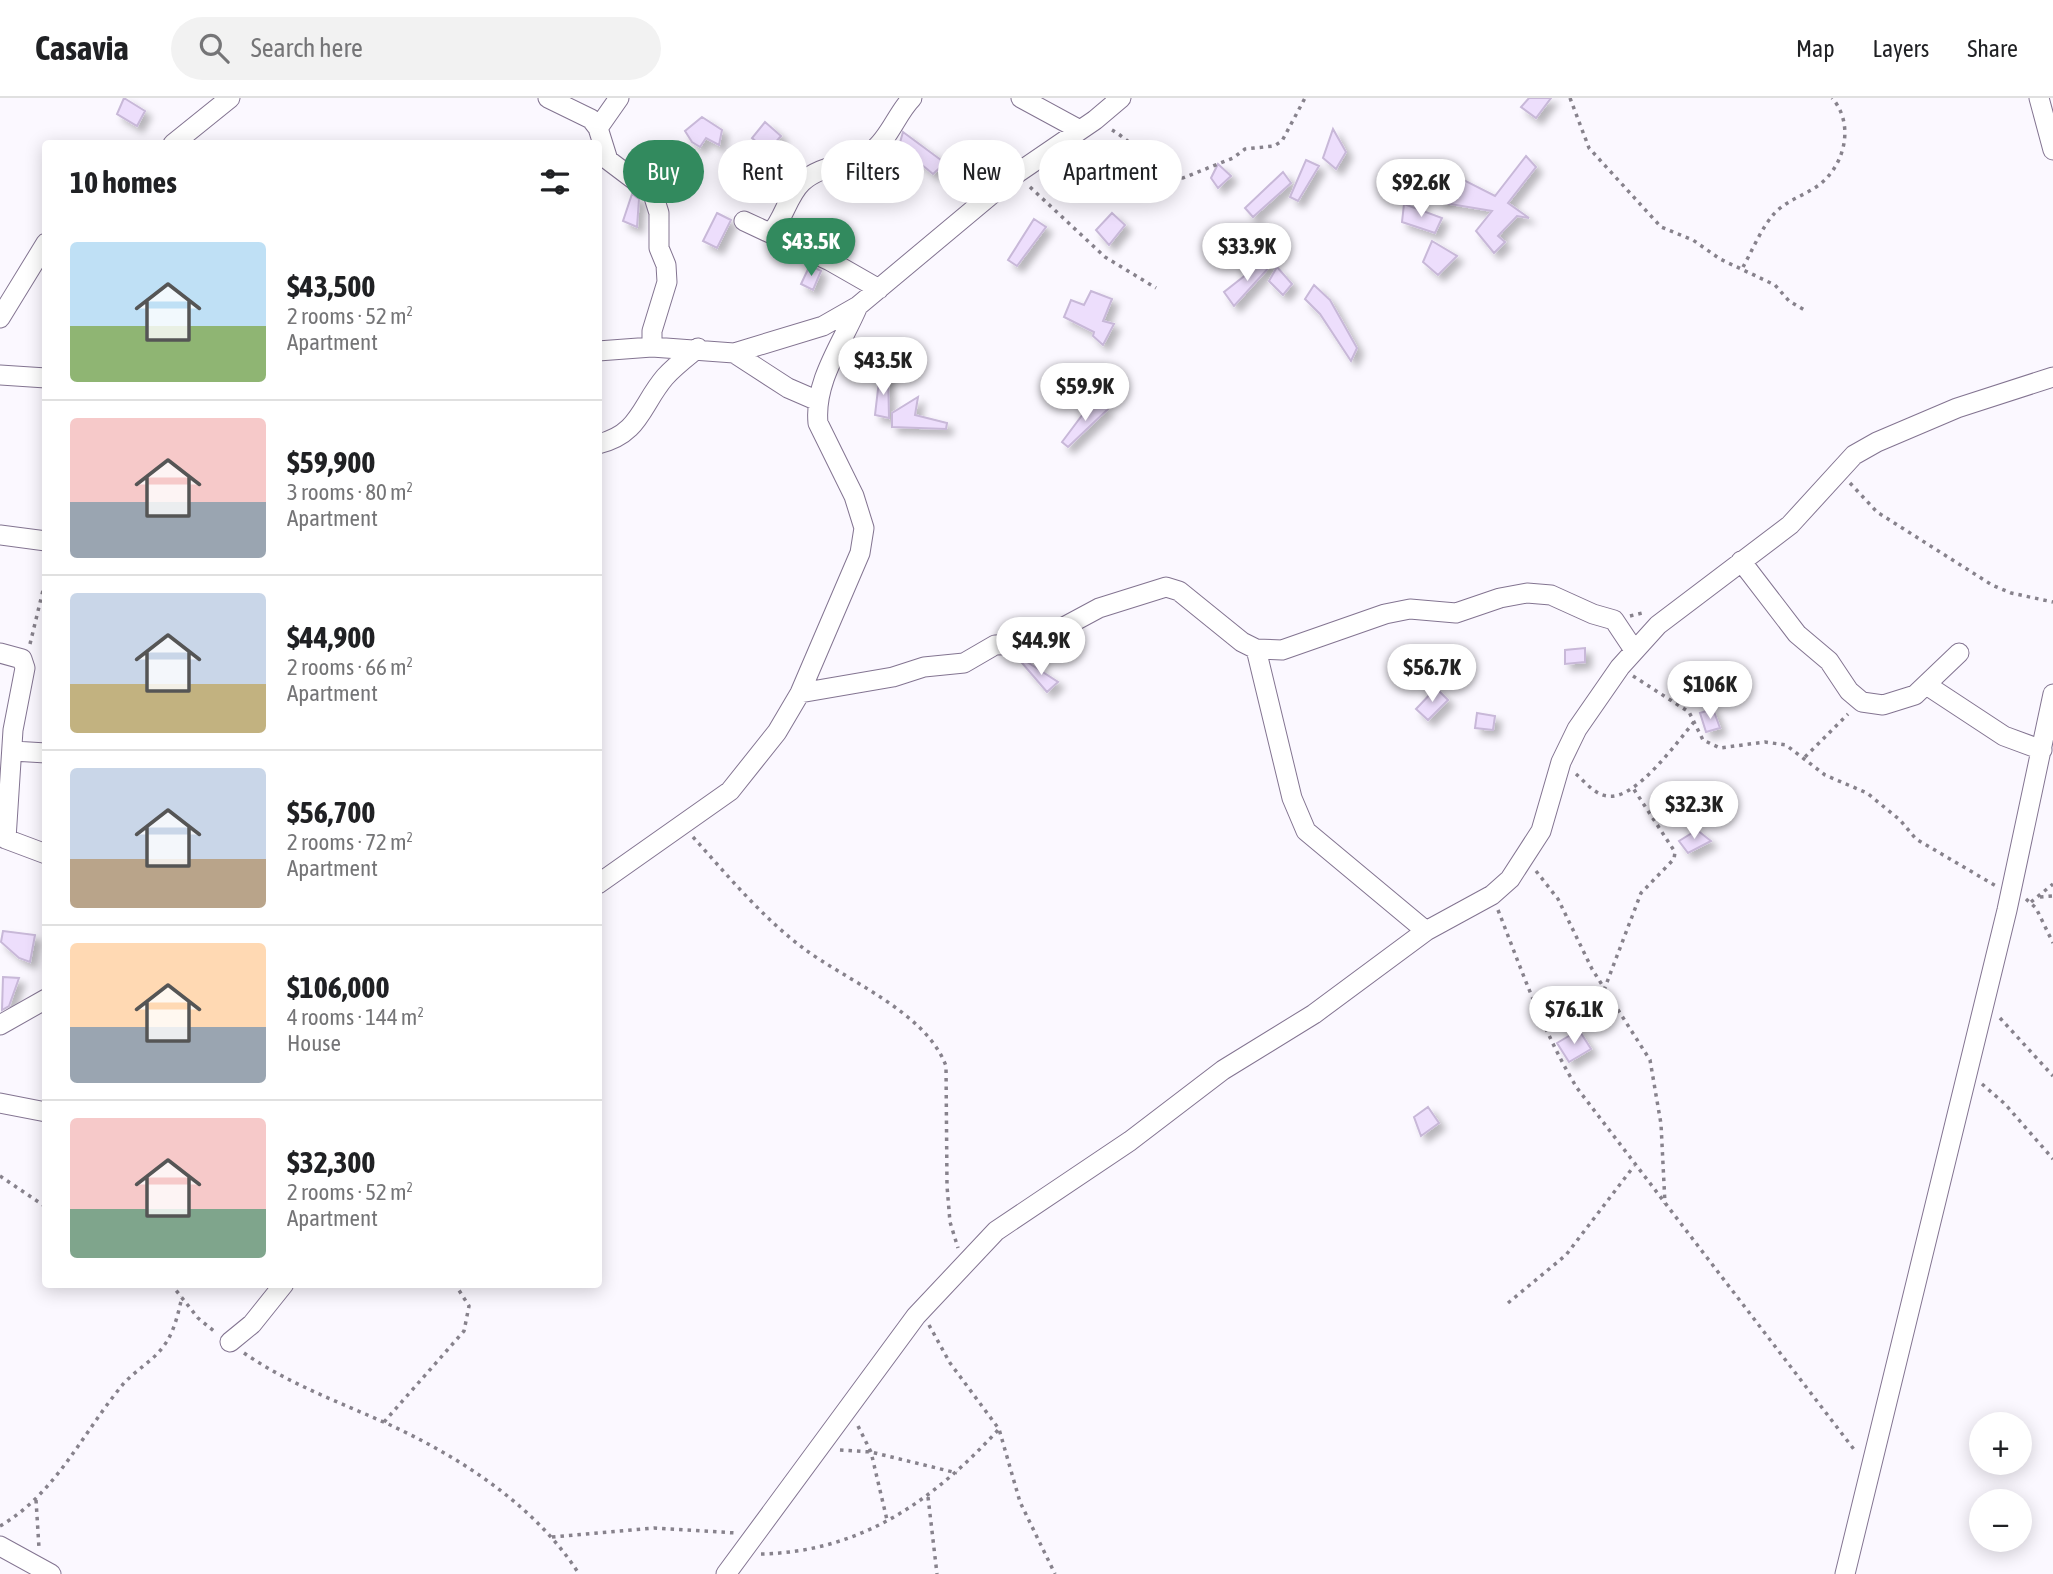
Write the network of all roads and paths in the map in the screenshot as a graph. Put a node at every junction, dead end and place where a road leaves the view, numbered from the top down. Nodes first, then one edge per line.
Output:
1 (230, 98) edge
2 (548, 98) edge
3 (619, 98) edge
4 (912, 98) edge
5 (1021, 98) edge
6 (1121, 98) edge
7 (1305, 98) edge
8 (1570, 98) edge
9 (1832, 98) edge
10 (2039, 98) edge
11 (1087, 125) junction
12 (598, 128) junction
13 (178, 140) edge
14 (602, 140) edge
15 (602, 141) edge
16 (2053, 146) edge
17 (1025, 168) edge
18 (1025, 182) edge
19 (980, 203) edge
20 (744, 221) dead end
21 (771, 233) junction
22 (42, 250) edge
23 (1743, 267) junction
24 (1156, 288) dead end
25 (880, 289) junction
26 (858, 306) junction
27 (1806, 311) dead end
28 (0, 318) edge
29 (652, 347) junction
30 (698, 348) junction
31 (602, 351) edge
32 (734, 353) junction
33 (0, 375) edge
34 (42, 377) edge
35 (2053, 377) edge
36 (818, 401) junction
37 (602, 442) edge
38 (1839, 471) junction
39 (0, 535) edge
40 (42, 540) edge
41 (1741, 561) junction
42 (42, 595) edge
43 (2053, 602) edge
44 (1256, 649) junction
45 (1634, 650) junction
46 (0, 653) edge
47 (1959, 653) dead end
48 (25, 667) junction
49 (1620, 667) junction
50 (1928, 686) junction
51 (800, 693) junction
52 (2053, 694) edge
53 (1862, 702) junction
54 (1694, 722) junction
55 (2042, 750) junction
56 (13, 751) junction
57 (42, 753) edge
58 (1805, 757) junction
59 (1561, 762) junction
60 (1633, 788) junction
61 (683, 825) junction
62 (3, 838) edge
63 (42, 853) edge
64 (1524, 860) junction
65 (602, 881) edge
66 (2053, 884) edge
67 (2011, 893) junction
68 (1492, 895) junction
69 (2053, 896) edge
70 (2038, 897) junction
71 (2031, 902) junction
72 (1426, 931) junction
73 (2053, 943) edge
74 (1604, 990) junction
75 (42, 1001) edge
76 (1984, 1001) junction
77 (0, 1025) edge
78 (1968, 1071) junction
79 (2053, 1076) edge
80 (0, 1103) edge
81 (42, 1111) edge
82 (2053, 1159) edge
83 (1634, 1166) junction
84 (0, 1176) edge
85 (42, 1203) edge
86 (1665, 1204) junction
87 (962, 1263) junction
88 (175, 1288) edge
89 (281, 1288) edge
90 (458, 1288) edge
91 (182, 1295) junction
92 (1508, 1303) dead end
93 (916, 1316) junction
94 (230, 1342) junction
95 (847, 1409) junction
96 (384, 1422) junction
97 (999, 1429) junction
98 (871, 1452) junction
99 (812, 1453) junction
100 (1870, 1470) junction
101 (957, 1473) junction
102 (928, 1497) junction
103 (37, 1500) junction
104 (887, 1520) junction
105 (0, 1526) edge
106 (755, 1535) junction
107 (552, 1537) junction
108 (0, 1546) edge
109 (742, 1554) junction
110 (45, 1571) edge
111 (579, 1574) edge
112 (726, 1574) edge
113 (937, 1574) edge
114 (1055, 1574) edge
115 (1844, 1574) edge

1 - 13 street
2 - 12 street
3 - 12 street
4 - 21 street
5 - 11 street
6 - 11 street
7 - 11 path
8 - 23 path
9 - 23 path
10 - 16 street
11 - 17 street
12 - 14 street
15 - 29 street
18 - 24 path
19 - 25 street
20 - 21 street
21 - 25 street
22 - 28 street
23 - 27 path
25 - 26 street
26 - 32 street
26 - 36 street
29 - 30 street
29 - 31 street
30 - 32 street
30 - 37 street
32 - 36 street
33 - 34 street
35 - 38 street
36 - 51 street
38 - 41 street
38 - 43 path
39 - 40 street
41 - 45 street
41 - 53 street
42 - 48 path
44 - 45 street
44 - 51 street
44 - 72 street
45 - 49 street
46 - 48 street
47 - 50 street
48 - 56 street
49 - 54 path
49 - 59 street
50 - 53 street
50 - 55 street
51 - 61 street
52 - 55 street
53 - 58 path
54 - 58 path
54 - 60 path
55 - 67 street
56 - 57 street
56 - 62 street
58 - 67 path
59 - 60 path
59 - 64 street
60 - 74 path
61 - 65 street
61 - 87 path
62 - 63 street
64 - 68 street
64 - 74 path
66 - 70 path
67 - 71 path
67 - 76 street
68 - 72 street
68 - 83 path
69 - 70 path
70 - 71 path
71 - 73 path
72 - 87 street
74 - 86 path
75 - 77 street
76 - 78 street
76 - 79 path
78 - 82 path
78 - 100 street
80 - 81 street
83 - 86 path
83 - 92 path
84 - 85 path
86 - 100 path
87 - 93 street
88 - 91 path
89 - 94 street
90 - 96 path
91 - 94 path
91 - 103 path
93 - 95 street
93 - 97 path
94 - 96 path
95 - 98 path
95 - 99 street
96 - 107 path
97 - 101 path
97 - 114 path
98 - 99 path
98 - 101 path
98 - 104 path
99 - 106 street
100 - 115 street
101 - 102 path
102 - 104 path
102 - 113 path
103 - 105 path
103 - 110 path
104 - 109 path
106 - 107 path
106 - 109 street
107 - 111 path
108 - 110 street
109 - 112 street

